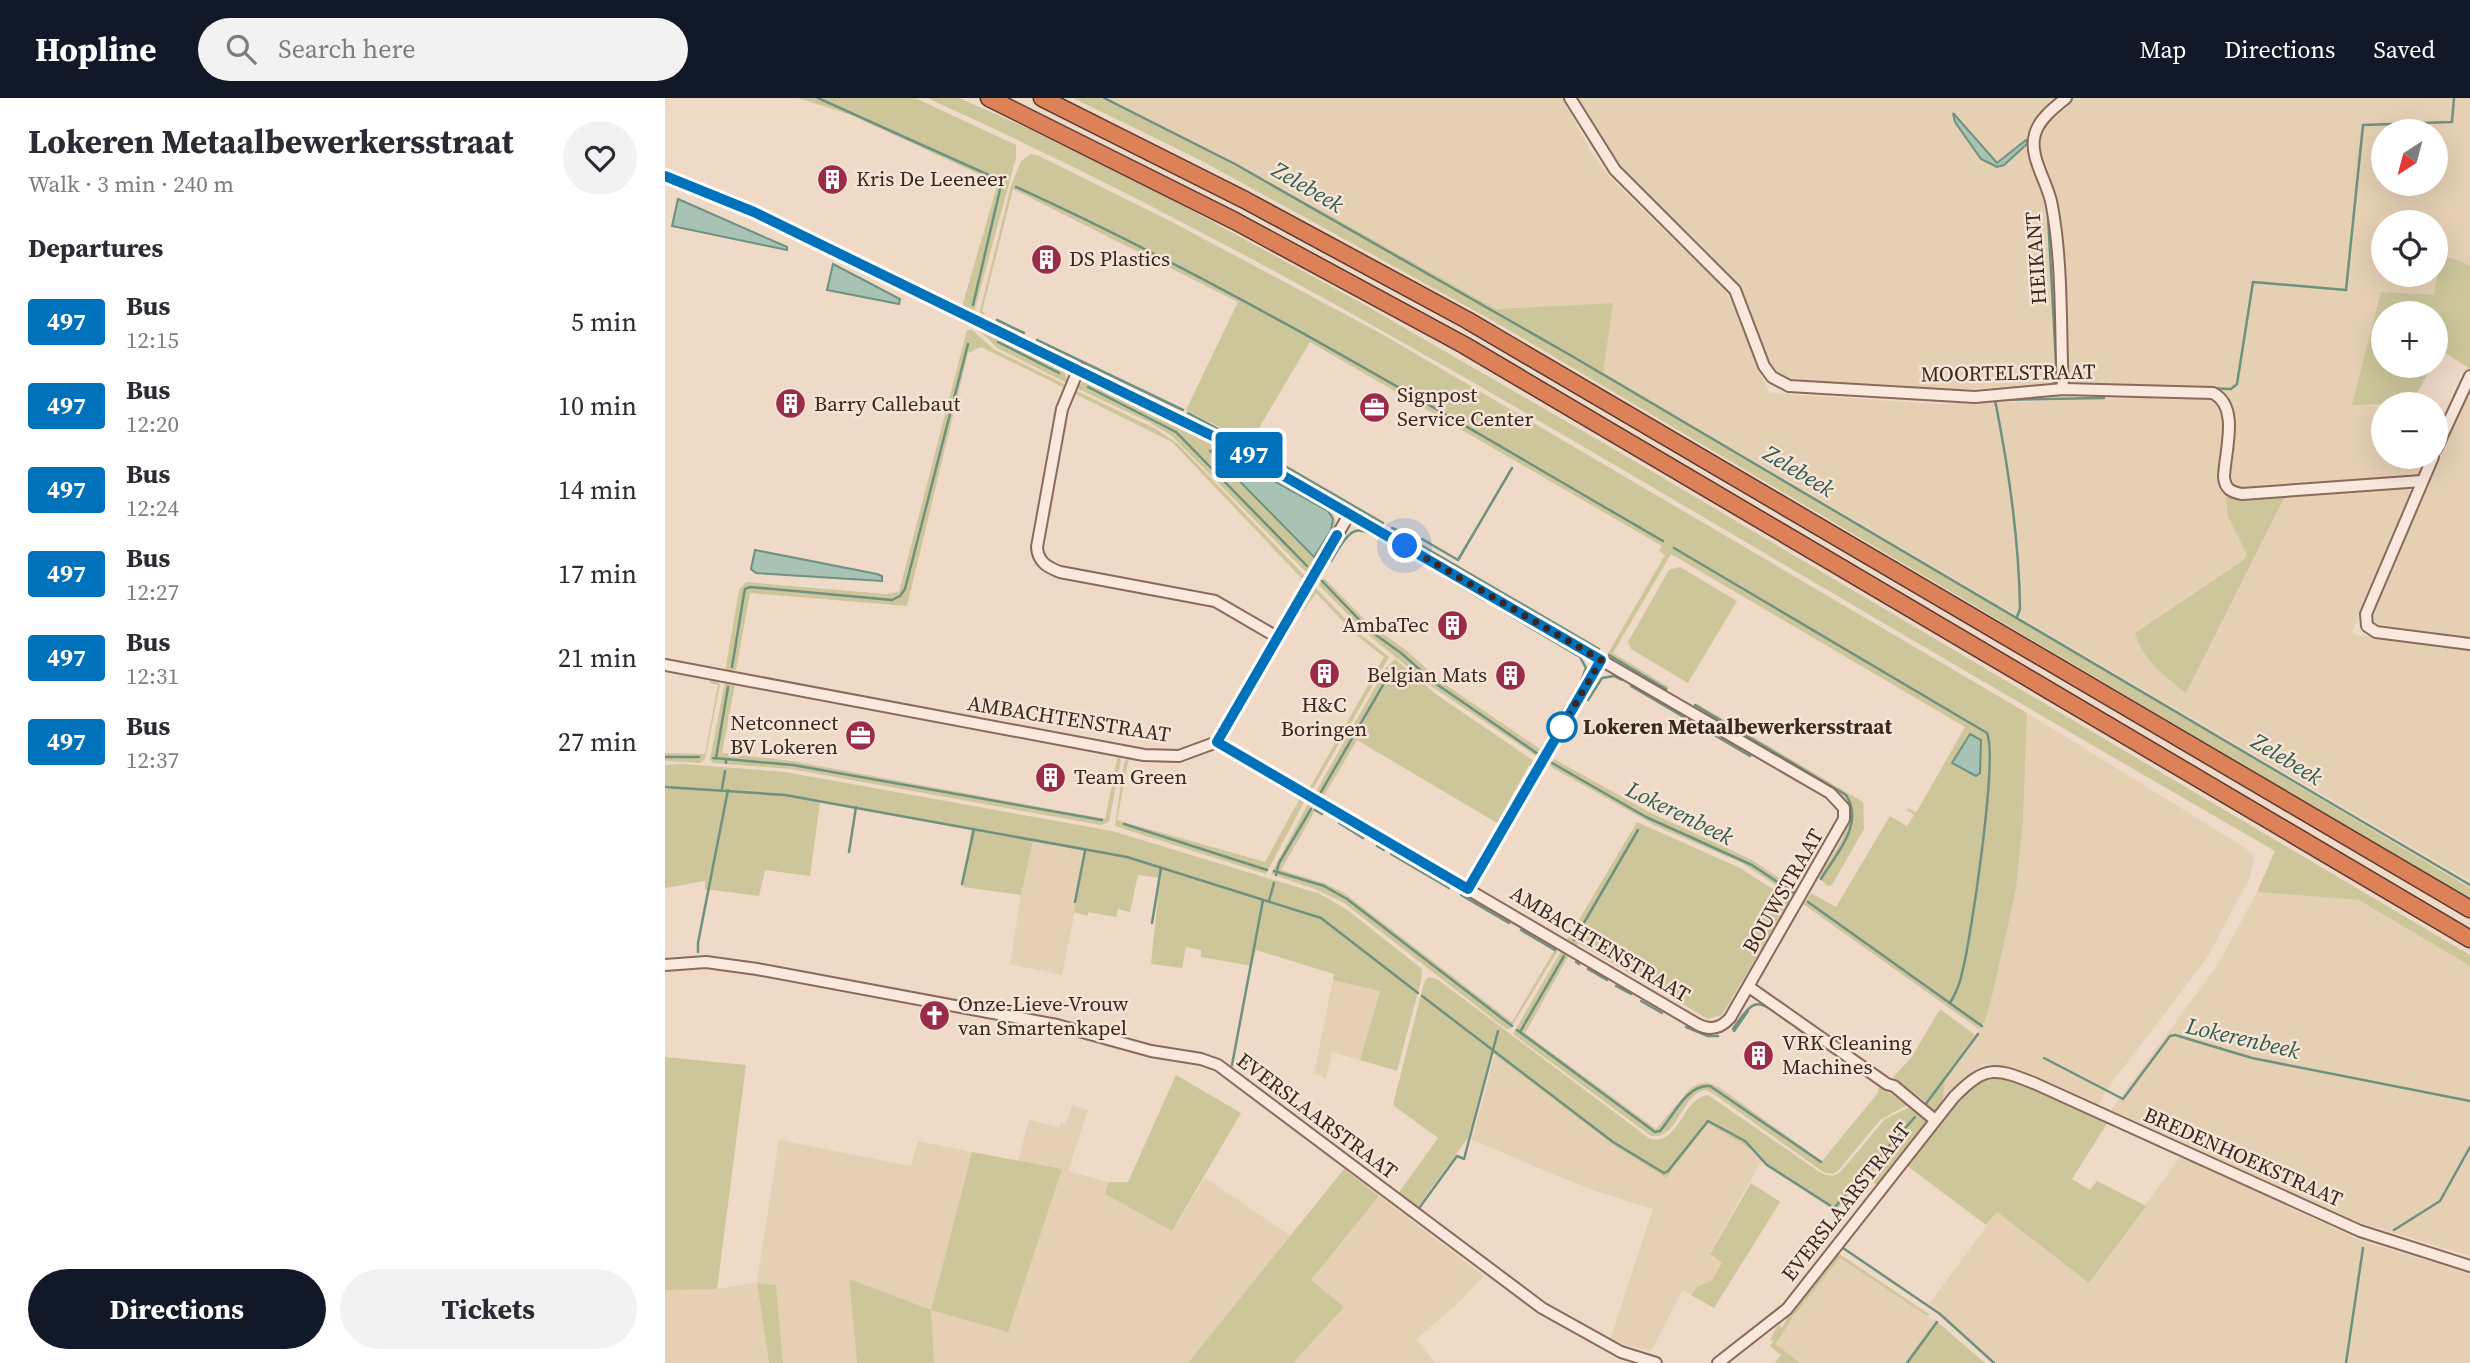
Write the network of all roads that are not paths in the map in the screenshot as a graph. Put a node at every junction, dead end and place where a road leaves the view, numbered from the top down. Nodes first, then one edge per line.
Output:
1 (989, 98) edge
2 (1042, 98) edge
3 (1570, 98) edge
4 (2066, 98) edge
5 (665, 176) edge
6 (1079, 368) junction
7 (2470, 376) edge
8 (2063, 389) junction
9 (2448, 423) edge
10 (2428, 469) edge
11 (2422, 481) junction
12 (1350, 513) junction
13 (1277, 636) junction
14 (2470, 644) edge
15 (1601, 660) junction
16 (665, 665) edge
17 (1217, 742) junction
18 (1468, 889) junction
19 (2470, 909) edge
20 (2470, 939) edge
21 (665, 965) edge
22 (1749, 988) junction
23 (2004, 1071) joint
24 (1935, 1120) junction
25 (2470, 1266) edge
26 (1656, 1363) edge
27 (1718, 1363) edge

1 - 20 highway
2 - 19 highway
3 - 8 street, MOORTELSTRAAT
4 - 8 street, HEIKANT
5 - 6 street, BOUWSTRAAT
6 - 12 street, BOUWSTRAAT
6 - 13 street
7 - 9 street
8 - 11 street, MOORTELSTRAAT
10 - 11 street
11 - 14 street
12 - 13 street
12 - 15 street, BOUWSTRAAT
13 - 17 street
15 - 18 street
15 - 22 street, BOUWSTRAAT
16 - 17 street, AMBACHTENSTRAAT
17 - 18 street, AMBACHTENSTRAAT
18 - 22 street, AMBACHTENSTRAAT
21 - 26 street, EVERSLAARSTRAAT
22 - 24 street
23 - 24 street, EVERSLAARSTRAAT
23 - 25 street, BREDENHOEKSTRAAT
24 - 27 street, EVERSLAARSTRAAT

